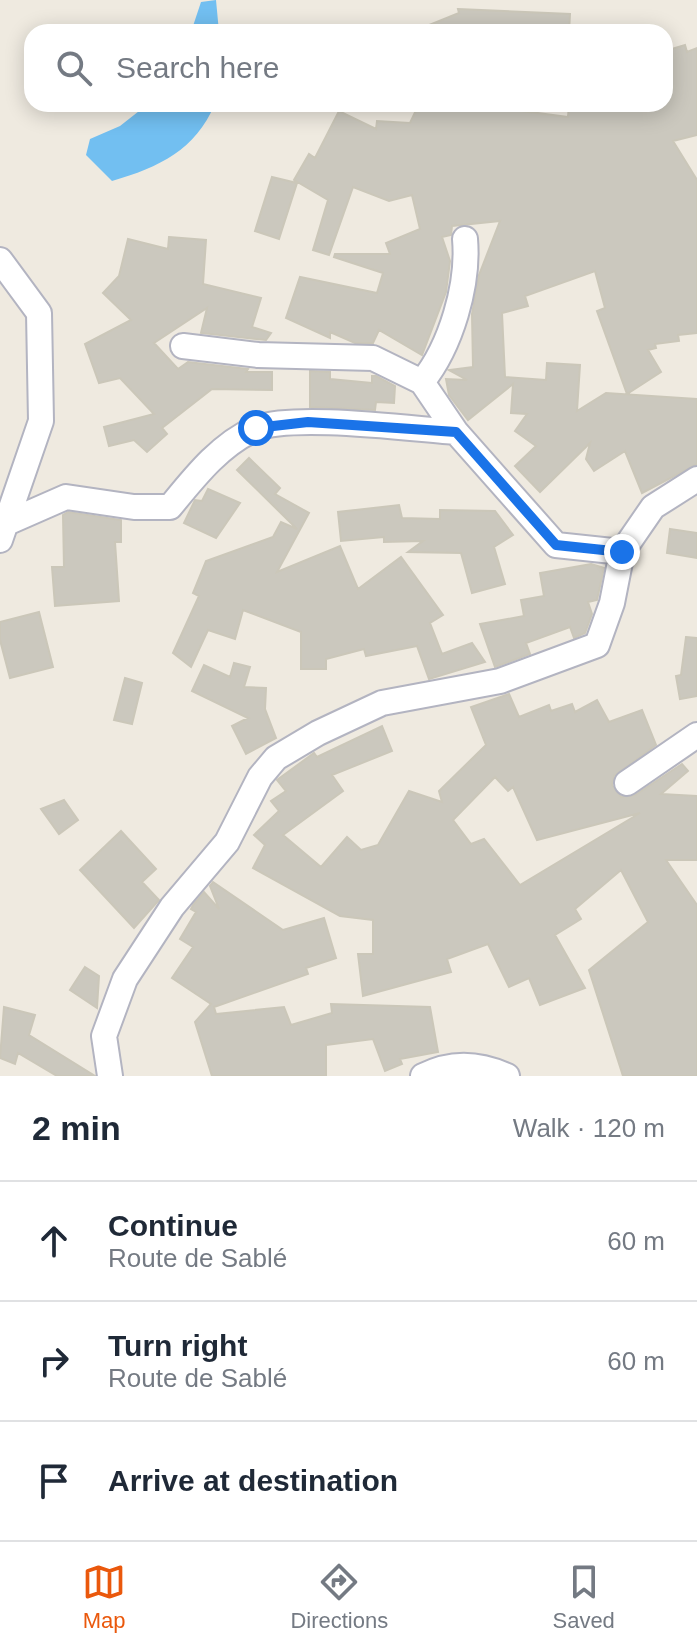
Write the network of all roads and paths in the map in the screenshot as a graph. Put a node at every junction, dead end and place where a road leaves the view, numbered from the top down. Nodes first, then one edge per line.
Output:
1 (465, 239) dead end
2 (0, 260) edge
3 (183, 346) dead end
4 (422, 382) junction
5 (456, 432) junction
6 (697, 479) edge
7 (4, 531) edge
8 (622, 552) junction
9 (697, 735) edge
10 (627, 783) dead end
11 (110, 1076) edge
12 (423, 1076) edge
13 (507, 1076) edge

1 - 4 street
2 - 7 street
3 - 4 street
4 - 5 street
5 - 7 street
5 - 8 street
6 - 8 street
8 - 11 street
9 - 10 street
12 - 13 street

